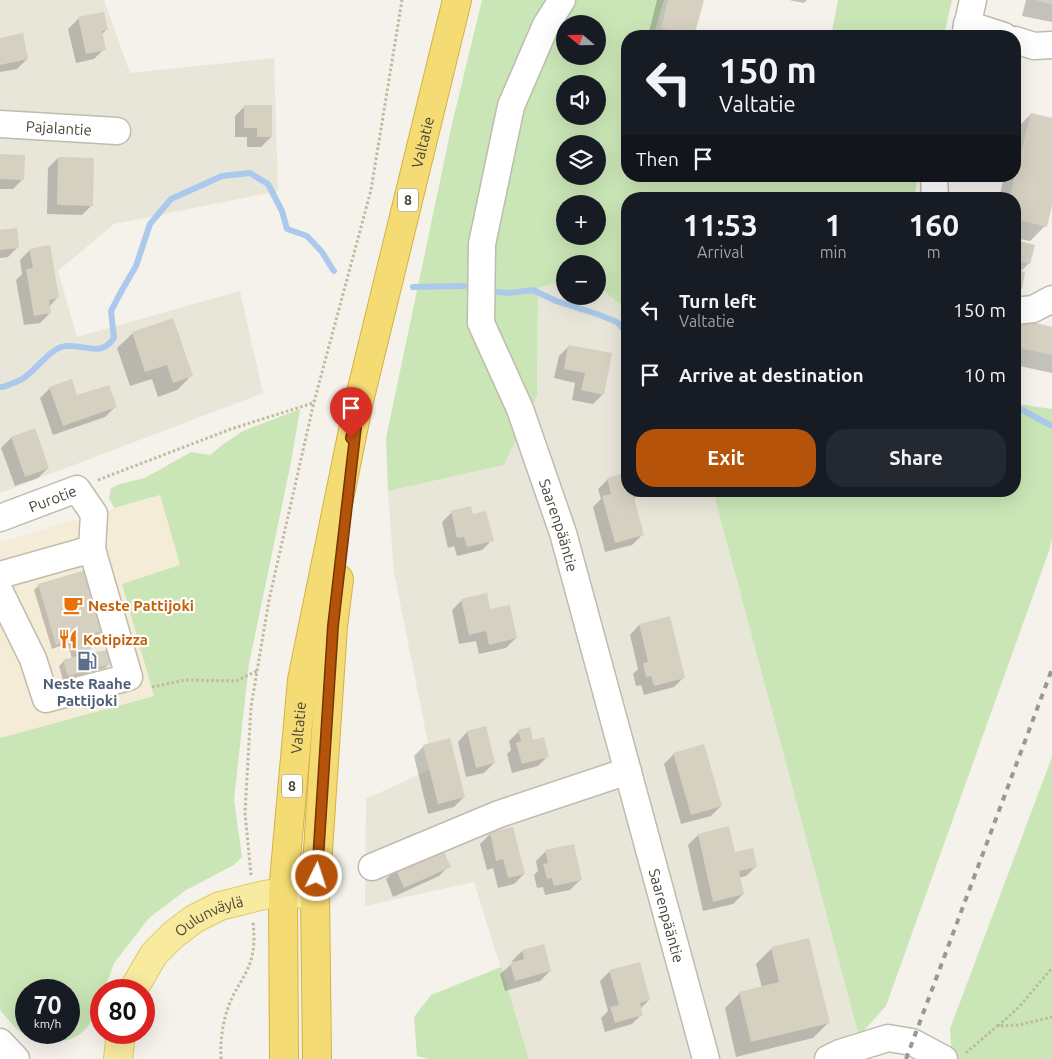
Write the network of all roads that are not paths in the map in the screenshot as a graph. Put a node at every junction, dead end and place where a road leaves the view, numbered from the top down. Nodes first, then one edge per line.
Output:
1 (457, 0) edge
2 (562, 0) edge
3 (968, 20) edge
4 (990, 30) edge
5 (1021, 42) edge
6 (1052, 45) edge
7 (0, 124) edge
8 (117, 131) dead end
9 (1052, 299) edge
10 (1021, 310) edge
11 (359, 401) junction
12 (0, 518) edge
13 (92, 549) junction
14 (0, 576) edge
15 (0, 592) edge
16 (628, 771) junction
17 (372, 867) dead end
18 (282, 892) junction
19 (315, 895) junction
20 (139, 979) edge
21 (0, 1042) edge
22 (120, 1044) edge
23 (16, 1059) edge
24 (118, 1059) edge
25 (284, 1059) edge
26 (317, 1059) edge
27 (706, 1059) edge
28 (828, 1059) edge
29 (944, 1059) edge

1 - 11 highway, Valtatie / 8
2 - 16 street, Saarenpääntie
3 - 4 street
5 - 6 street
7 - 8 street, Pajalantie
9 - 10 street
11 - 18 highway, Valtatie / 8
11 - 19 highway, Valtatie / 8
12 - 13 street, Purotie
13 - 14 street
13 - 15 street
16 - 17 street
16 - 27 street, Saarenpääntie
18 - 19 main road, Oulunväylä
18 - 20 main road, Oulunväylä
18 - 25 highway, Valtatie / 8
19 - 26 highway, Valtatie / 8
21 - 23 street
22 - 24 main road
28 - 29 street

